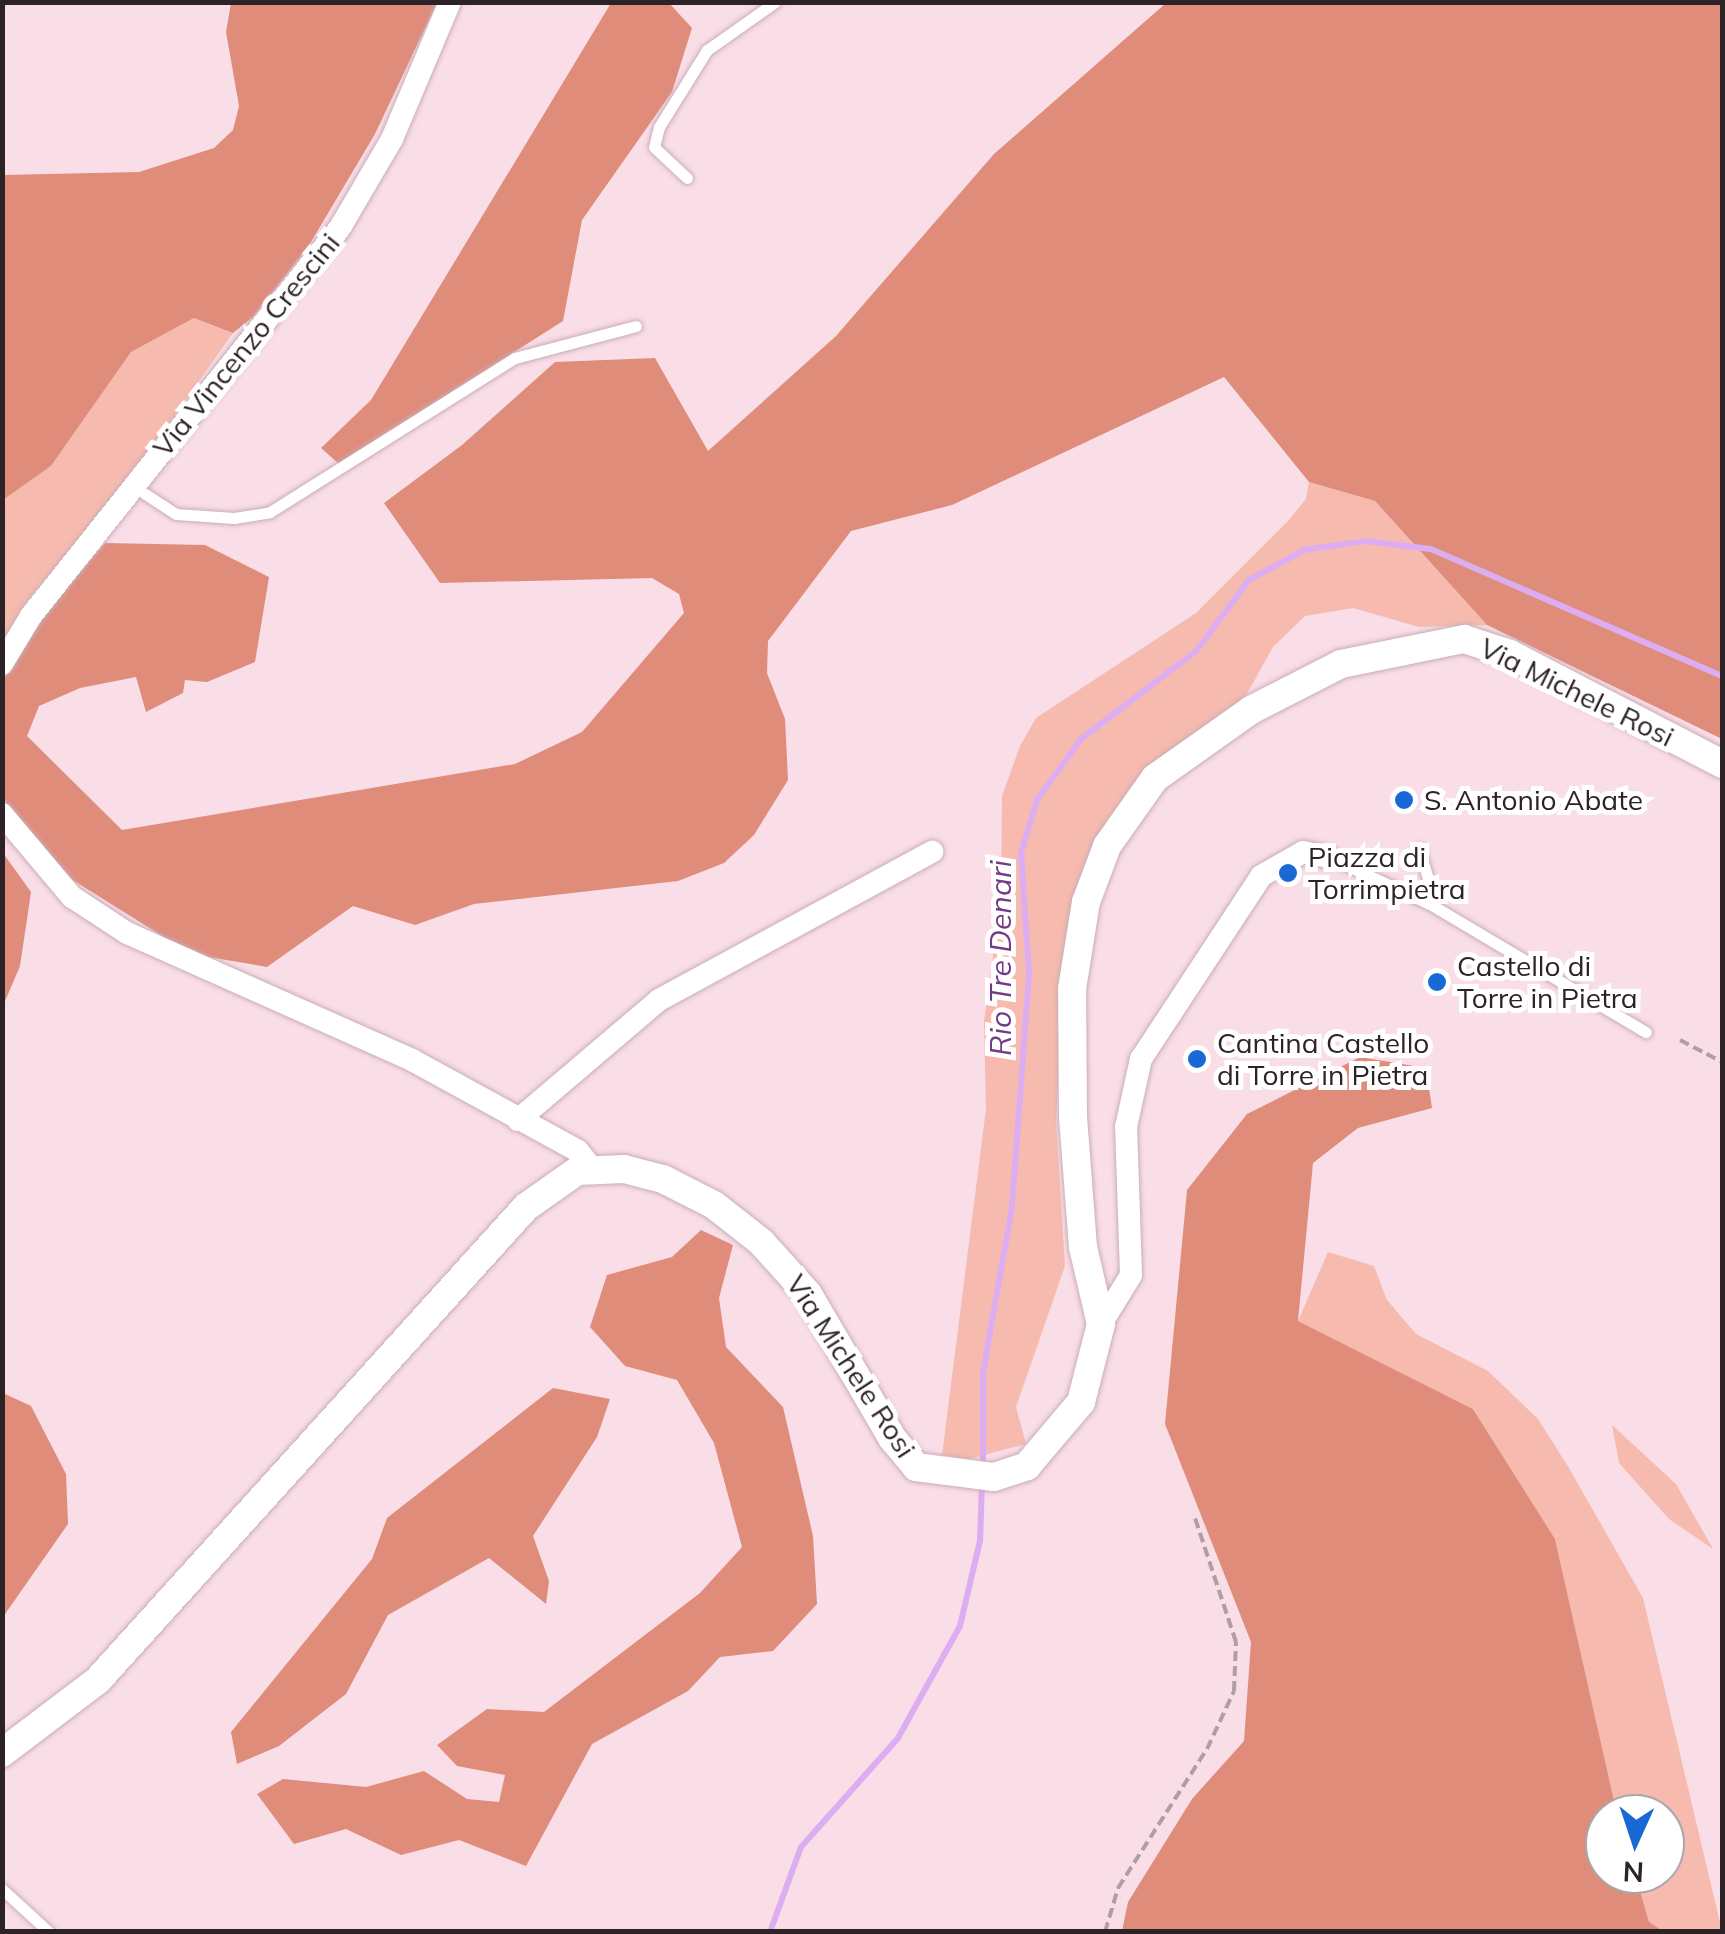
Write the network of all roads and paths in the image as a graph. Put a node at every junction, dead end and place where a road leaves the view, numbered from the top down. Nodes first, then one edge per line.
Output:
1 (450, 2) edge
2 (776, 2) edge
3 (687, 178) dead end
4 (636, 326) dead end
5 (133, 486) junction
6 (2, 664) edge
7 (1722, 764) edge
8 (2, 814) edge
9 (1419, 849) dead end
10 (932, 852) dead end
11 (1328, 856) joint
12 (1430, 904) junction
13 (1646, 1032) dead end
14 (1680, 1040) dead end
15 (1722, 1062) edge
16 (518, 1120) junction
17 (592, 1168) junction
18 (1101, 1324) junction
19 (1195, 1518) dead end
20 (2, 1754) edge
21 (2, 1889) edge
22 (49, 1932) edge
23 (1105, 1932) edge

1 - 5 street, Via Vincenzo Crescini
2 - 3 lane
4 - 5 lane
5 - 6 street, Via Vincenzo Crescini
7 - 18 street, Via Michele Rosi
8 - 16 street
9 - 12 lane
10 - 16 street
11 - 12 lane
11 - 18 street
12 - 13 lane
14 - 15 path
16 - 17 street
17 - 18 street, Via Michele Rosi
17 - 20 street
19 - 23 path
21 - 22 lane

